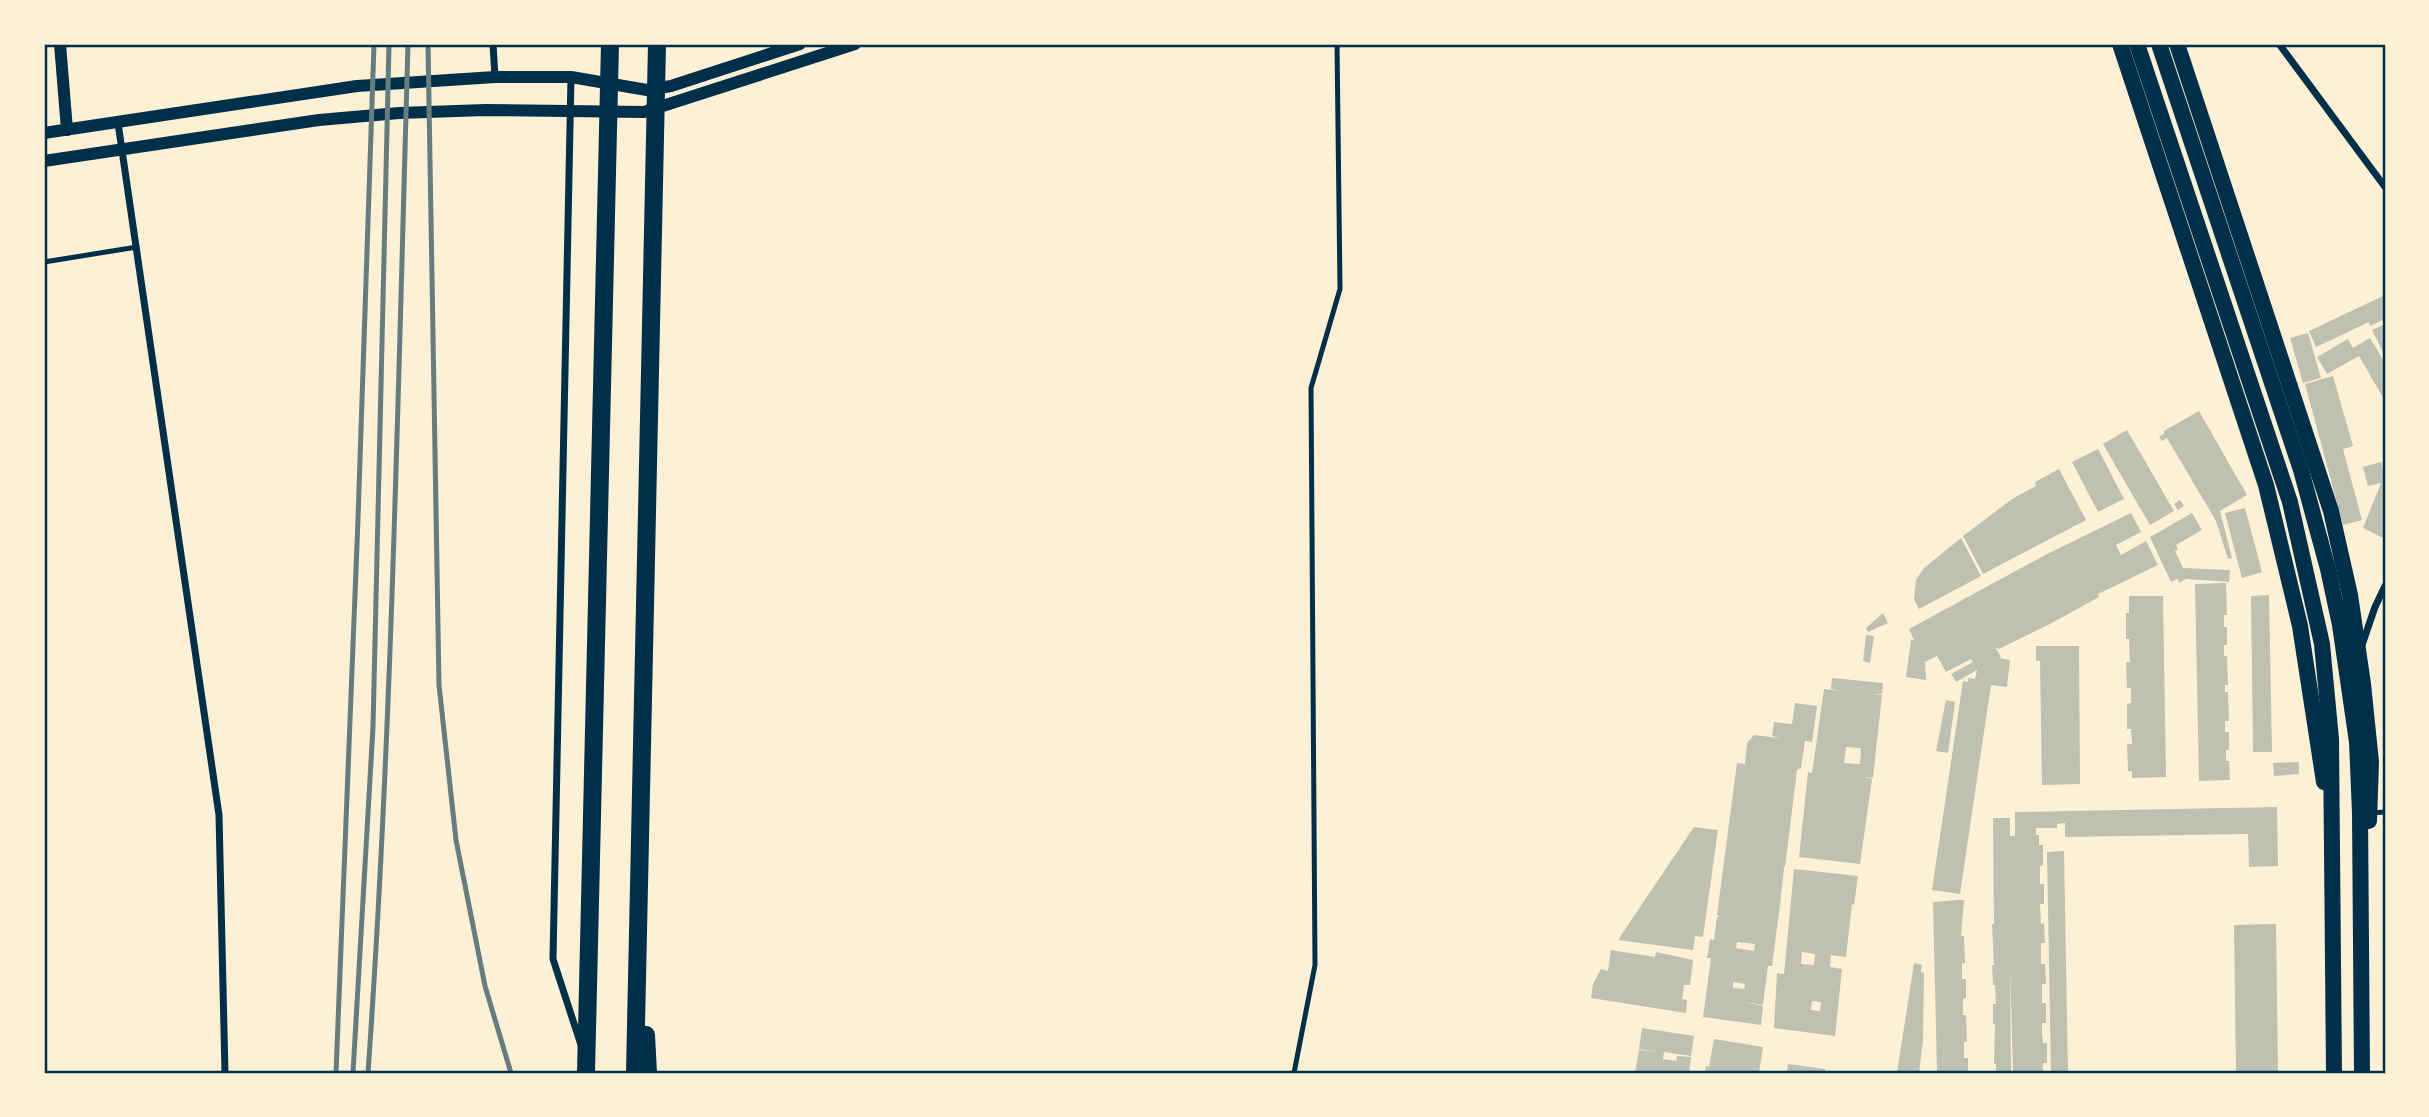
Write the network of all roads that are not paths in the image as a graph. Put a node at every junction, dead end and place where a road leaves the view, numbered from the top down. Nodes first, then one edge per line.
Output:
1 (60, 44) edge
2 (493, 44) edge
3 (610, 44) edge
4 (657, 44) edge
5 (800, 44) edge
6 (855, 44) edge
7 (1337, 44) edge
8 (2120, 44) edge
9 (2137, 44) edge
10 (2159, 44) edge
11 (2178, 44) edge
12 (2279, 44) edge
13 (500, 77) junction
14 (570, 77) junction
15 (570, 110) junction
16 (118, 123) junction
17 (67, 130) junction
18 (44, 133) edge
19 (122, 150) junction
20 (44, 161) edge
21 (2385, 187) edge
22 (137, 247) junction
23 (44, 262) edge
24 (2385, 586) edge
25 (2358, 655) junction
26 (2372, 813) edge
27 (2333, 844) junction
28 (638, 902) junction
29 (225, 1073) edge
30 (588, 1073) edge
31 (635, 1073) edge
32 (648, 1073) edge
33 (1294, 1073) edge
34 (2334, 1073) edge
35 (2362, 1073) edge

1 - 17 street
2 - 13 street
3 - 30 highway
4 - 28 highway
5 - 14 street
6 - 15 street
7 - 33 lane
8 - 27 main road
9 - 27 main road
10 - 26 main road
11 - 25 main road
12 - 21 street
13 - 14 street
13 - 16 street
14 - 15 street
15 - 19 street
15 - 30 street
16 - 17 street
16 - 19 street
17 - 18 street
19 - 20 street
19 - 22 street
22 - 23 lane
22 - 29 street
24 - 25 street
25 - 26 main road
26 - 35 main road
27 - 34 main road
28 - 31 highway
28 - 32 highway

